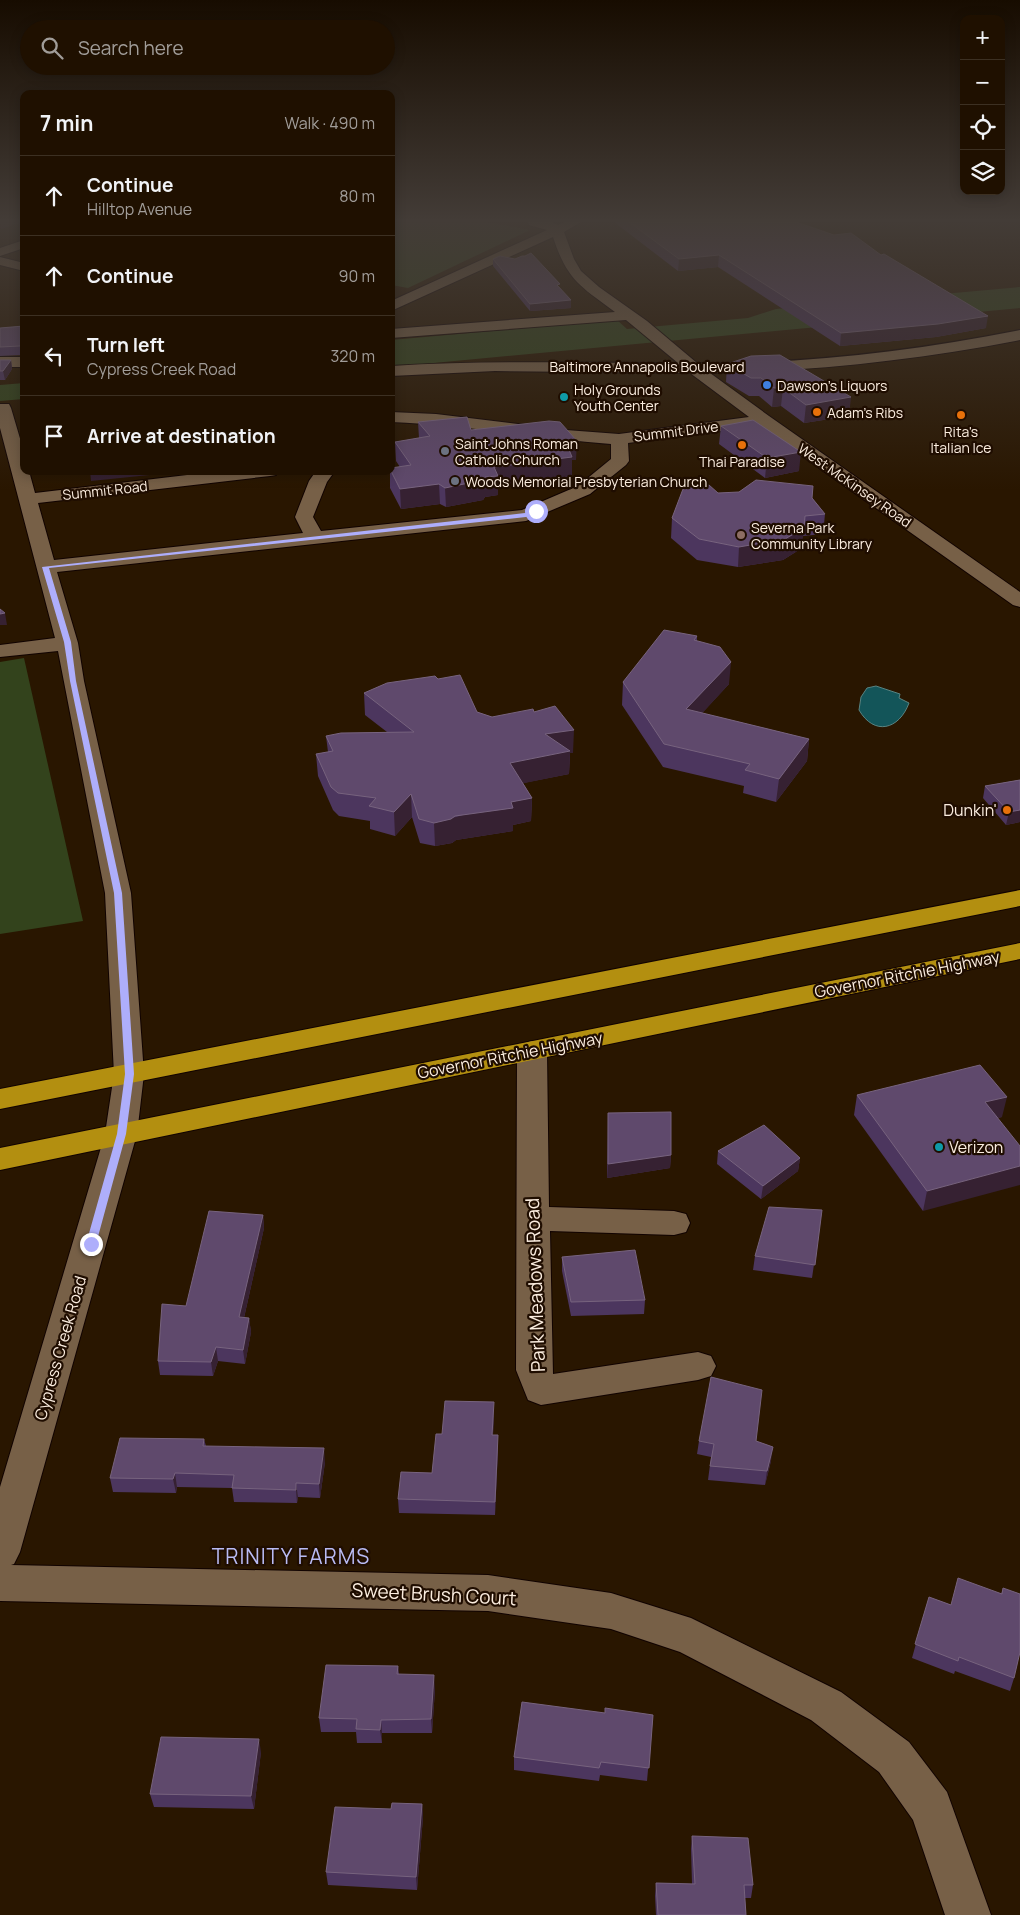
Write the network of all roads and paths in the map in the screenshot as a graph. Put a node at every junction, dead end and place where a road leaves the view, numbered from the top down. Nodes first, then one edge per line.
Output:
1 (623, 311) edge
2 (628, 315) junction
3 (395, 334) edge
4 (1020, 335) edge
5 (0, 362) edge
6 (20, 362) edge
7 (692, 368) junction
8 (395, 371) edge
9 (6, 408) edge
10 (395, 417) edge
11 (763, 420) junction
12 (619, 438) junction
13 (20, 466) edge
14 (22, 475) edge
15 (235, 475) edge
16 (322, 475) edge
17 (28, 499) junction
18 (315, 537) junction
19 (45, 567) junction
20 (1020, 601) edge
21 (67, 642) junction
22 (0, 651) edge
23 (1020, 898) edge
24 (1020, 951) edge
25 (532, 1051) junction
26 (129, 1074) junction
27 (0, 1100) edge
28 (121, 1134) junction
29 (0, 1158) edge
30 (533, 1219) junction
31 (674, 1223) dead end
32 (698, 1366) dead end
33 (0, 1552) edge
34 (0, 1583) edge
35 (968, 1915) edge

1 - 2 street, West McKinsey Road
2 - 3 street
2 - 7 street, West McKinsey Road
4 - 7 street, Baltimore Annapolis Boulevard
5 - 6 street
7 - 8 street, Baltimore Annapolis Boulevard
7 - 11 street, West McKinsey Road
9 - 13 street, Cypress Creek Road
10 - 12 street, Summit Drive
11 - 12 street, Summit Drive
11 - 20 street, West McKinsey Road
12 - 18 street
14 - 17 street, Cypress Creek Road
15 - 17 street, Summit Road
16 - 18 street
17 - 19 street, Cypress Creek Road
18 - 19 street
19 - 21 street, Cypress Creek Road
21 - 22 street
21 - 26 street, Cypress Creek Road
23 - 26 highway
24 - 25 highway, Governor Ritchie Highway
25 - 28 highway, Governor Ritchie Highway
25 - 30 street, Park Meadows Road
26 - 27 highway
26 - 28 street, Cypress Creek Road
28 - 29 highway, Governor Ritchie Highway
28 - 33 street, Cypress Creek Road
30 - 31 street
30 - 32 street, Park Meadows Road
34 - 35 street, Sweet Brush Court

